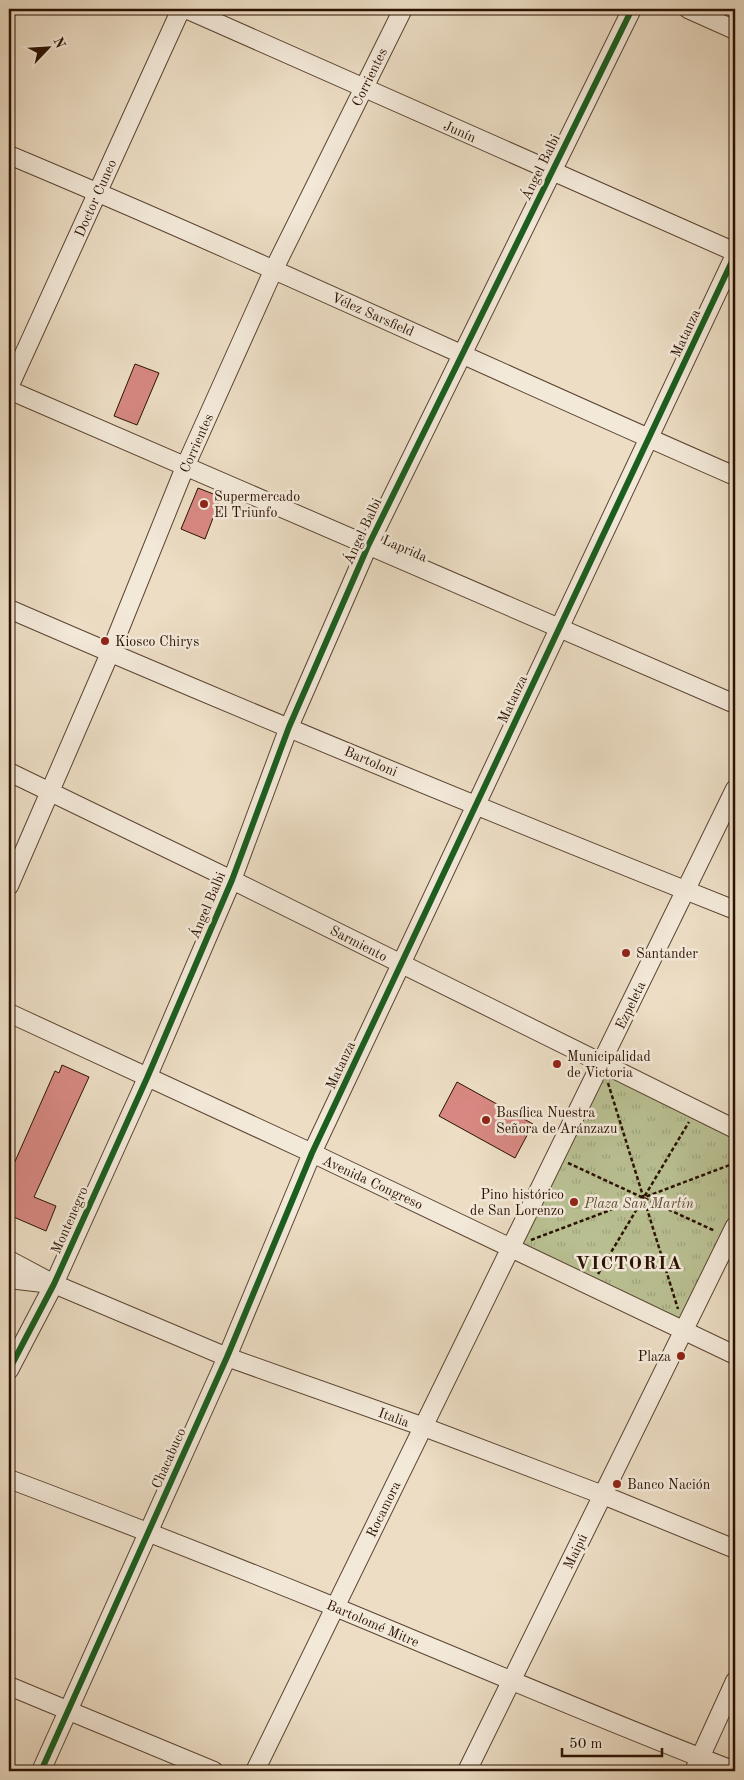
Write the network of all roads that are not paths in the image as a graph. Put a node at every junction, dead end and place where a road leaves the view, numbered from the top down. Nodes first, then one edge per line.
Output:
1 (181, 9) edge
2 (186, 9) edge
3 (402, 9) edge
4 (632, 9) edge
5 (688, 9) edge
6 (735, 30) edge
7 (364, 88) junction
8 (9, 155) edge
9 (552, 171) junction
10 (98, 192) junction
11 (735, 254) edge
12 (274, 269) junction
13 (462, 354) junction
14 (9, 387) edge
15 (9, 390) edge
16 (649, 438) junction
17 (185, 467) junction
18 (735, 476) edge
19 (368, 546) junction
20 (9, 608) edge
21 (560, 628) junction
22 (110, 653) junction
23 (735, 704) edge
24 (289, 727) junction
25 (9, 772) edge
26 (735, 789) edge
27 (50, 792) junction
28 (476, 805) junction
29 (232, 880) junction
30 (9, 886) edge
31 (686, 890) junction
32 (735, 910) edge
33 (401, 964) junction
34 (9, 1013) edge
35 (602, 1062) junction
36 (147, 1078) junction
37 (735, 1129) edge
38 (312, 1153) junction
39 (732, 1232) edge
40 (511, 1248) junction
41 (9, 1260) edge
42 (9, 1279) edge
43 (54, 1284) junction
44 (684, 1330) junction
45 (735, 1355) edge
46 (226, 1357) junction
47 (9, 1370) edge
48 (424, 1427) junction
49 (9, 1479) edge
50 (603, 1495) junction
51 (148, 1532) junction
52 (735, 1549) edge
53 (336, 1607) junction
54 (735, 1681) edge
55 (511, 1682) junction
56 (9, 1686) edge
57 (68, 1710) junction
58 (697, 1765) edge
59 (41, 1771) edge
60 (214, 1771) edge
61 (255, 1771) edge
62 (467, 1771) edge
63 (735, 1771) edge

1 - 10 street, Doctor Cuneo
2 - 7 street, Junín
3 - 7 street, Corrientes
4 - 9 street, Ángel Balbi
5 - 6 street
7 - 9 street, Junín
7 - 12 street, Corrientes
8 - 10 street, Vélez Sarsfield
9 - 11 street, Junín
9 - 13 street, Ángel Balbi
10 - 12 street, Vélez Sarsfield
10 - 14 street, Doctor Cuneo
11 - 16 street, Matanza
12 - 13 street, Vélez Sarsfield
12 - 17 street, Corrientes
13 - 16 street, Vélez Sarsfield
13 - 19 street, Ángel Balbi
15 - 17 street, Laprida
16 - 18 street, Vélez Sarsfield
16 - 21 street, Matanza
17 - 19 street, Laprida
17 - 22 street, Corrientes
19 - 21 street, Laprida
19 - 24 street, Ángel Balbi
20 - 22 street, Bartoloni
21 - 23 street, Laprida
21 - 28 street, Matanza
22 - 24 street, Bartoloni
22 - 27 street, Corrientes
24 - 28 street, Bartoloni
24 - 29 street, Ángel Balbi
25 - 27 street, Sarmiento
26 - 31 street, Ezpeleta
27 - 29 street, Sarmiento
27 - 30 street, Corrientes
28 - 31 street, Bartoloni
28 - 33 street, Matanza
29 - 33 street, Sarmiento
29 - 36 street, Ángel Balbi
31 - 32 street, Bartoloni
31 - 35 street, Ezpeleta
33 - 35 street, Sarmiento
33 - 38 street, Matanza
34 - 36 street, Avenida Congreso
35 - 37 street, Sarmiento
35 - 40 street, Ezpeleta
36 - 38 street, Avenida Congreso
36 - 43 street, Montenegro
38 - 40 street, Avenida Congreso
38 - 46 street, Chacabuco
39 - 44 street, Maipú
40 - 44 street, Avenida Congreso
40 - 48 street, Rocamora
41 - 43 street
42 - 43 street
43 - 46 street, Italia
43 - 47 street, Montenegro
44 - 45 street, Avenida Congreso
44 - 50 street, Maipú
46 - 48 street, Italia
46 - 51 street, Chacabuco
48 - 50 street, Italia
48 - 53 street, Rocamora
49 - 51 street, Bartolomé Mitre
50 - 52 street, Italia
50 - 55 street, Maipú
51 - 53 street, Bartolomé Mitre
51 - 57 street, Chacabuco
53 - 55 street, Bartolomé Mitre
53 - 61 street, Rocamora
54 - 58 street
55 - 58 street, Bartolomé Mitre
55 - 62 street, Maipú
56 - 57 street
57 - 59 street, Chacabuco
57 - 60 street
58 - 63 street, Bartolomé Mitre

